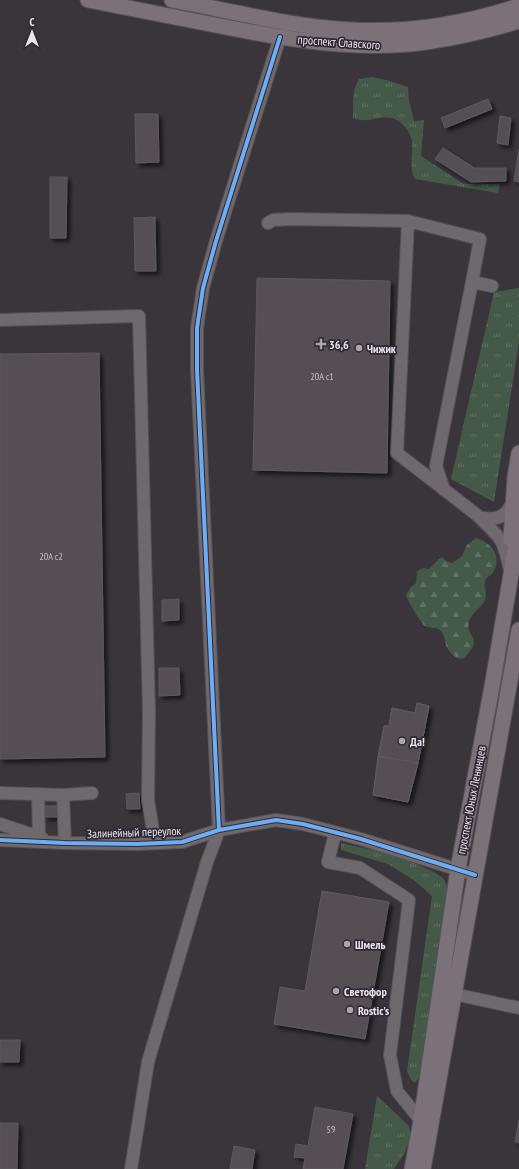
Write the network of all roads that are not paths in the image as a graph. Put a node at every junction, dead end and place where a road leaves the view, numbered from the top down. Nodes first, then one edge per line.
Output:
1 (88, 0) edge
2 (172, 0) edge
3 (519, 6) edge
4 (519, 21) edge
5 (280, 37) junction
6 (408, 221) junction
7 (268, 223) dead end
8 (472, 282) junction
9 (492, 286) dead end
10 (0, 320) edge
11 (519, 453) edge
12 (445, 490) junction
13 (514, 499) junction
14 (479, 517) junction
15 (519, 527) edge
16 (510, 574) junction
17 (519, 630) edge
18 (0, 793) edge
19 (92, 793) dead end
20 (38, 794) junction
21 (63, 794) junction
22 (0, 824) edge
23 (219, 830) junction
24 (335, 832) junction
25 (39, 837) junction
26 (0, 840) edge
27 (60, 843) junction
28 (155, 843) junction
29 (458, 869) junction
30 (475, 875) junction
31 (454, 994) junction
32 (519, 1008) edge
33 (421, 1121) junction
34 (413, 1163) edge
35 (131, 1169) edge
36 (403, 1169) edge
37 (423, 1169) edge

1 - 5 main road, проспект Славского
2 - 3 main road, проспект Славского
4 - 5 main road, проспект Славского
5 - 23 street
6 - 7 street
6 - 8 street
6 - 12 street
8 - 9 street
8 - 12 street
10 - 28 street
11 - 13 main road
12 - 14 street
13 - 14 street
13 - 16 main road
14 - 16 street
15 - 16 main road, проспект Юных Ленинцев
16 - 29 main road, проспект Юных Ленинцев
17 - 30 main road, проспект Юных Ленинцев
18 - 20 street
19 - 21 street
20 - 21 street
20 - 25 street
21 - 27 street
22 - 25 street
23 - 24 street, Залинейный переулок
23 - 28 street, Залинейный переулок
23 - 35 street
24 - 29 street, Залинейный переулок
24 - 33 street
25 - 27 street
26 - 27 street, Залинейный переулок
27 - 28 street, Залинейный переулок
29 - 30 street, Залинейный переулок
29 - 33 main road, проспект Юных Ленинцев
30 - 31 main road, проспект Юных Ленинцев
31 - 32 street
31 - 37 main road, проспект Юных Ленинцев
33 - 34 main road, проспект Юных Ленинцев
34 - 36 street

